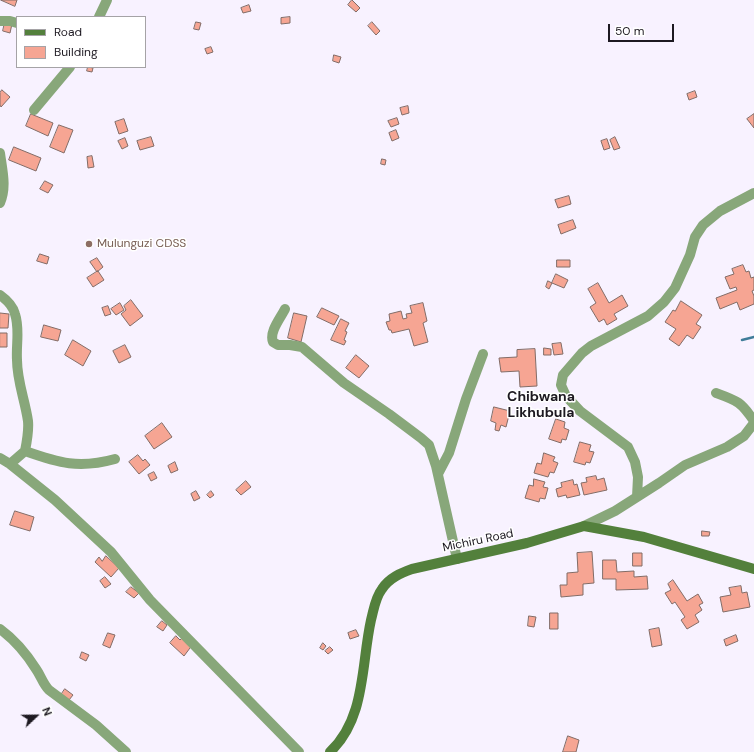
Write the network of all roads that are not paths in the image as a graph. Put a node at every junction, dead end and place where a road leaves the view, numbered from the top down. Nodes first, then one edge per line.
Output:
1 (107, 0) edge
2 (99, 16) edge
3 (0, 21) edge
4 (16, 23) edge
5 (69, 68) edge
6 (34, 110) dead end
7 (0, 153) edge
8 (754, 193) edge
9 (0, 203) edge
10 (0, 295) edge
11 (285, 309) dead end
12 (483, 354) dead end
13 (716, 392) dead end
14 (754, 422) edge
15 (25, 451) junction
16 (0, 458) edge
17 (115, 458) dead end
18 (10, 464) junction
19 (438, 474) junction
20 (637, 497) junction
21 (584, 526) junction
22 (457, 559) junction
23 (754, 569) edge
24 (0, 629) edge
25 (126, 752) edge
26 (299, 752) edge
27 (330, 752) edge

1 - 2 street
3 - 4 street
5 - 6 street
7 - 9 street
8 - 20 street
10 - 15 street
11 - 19 street
12 - 19 street
13 - 14 street
14 - 20 street
15 - 17 street
15 - 18 street
16 - 18 street
18 - 26 street
19 - 22 street
20 - 21 street
21 - 22 street, Michiru Road
21 - 23 street, Michiru Road
22 - 27 street, Michiru Road
24 - 25 street

